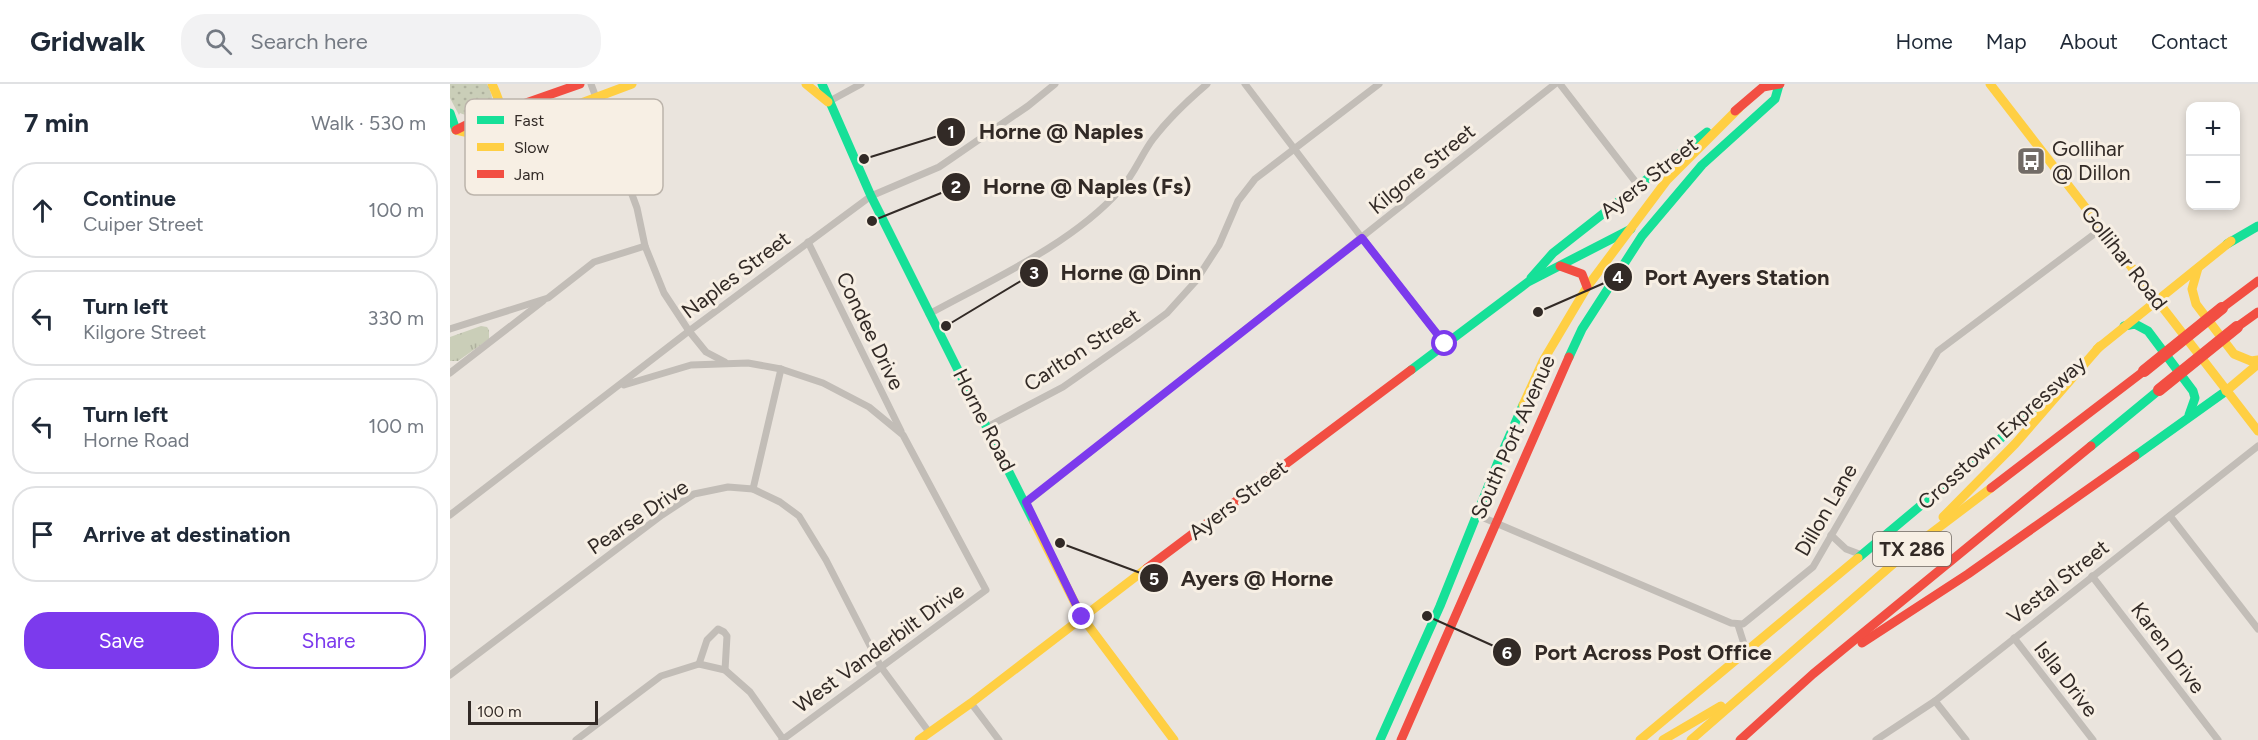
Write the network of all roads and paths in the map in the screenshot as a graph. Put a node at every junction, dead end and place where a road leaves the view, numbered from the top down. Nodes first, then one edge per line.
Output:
1 (492, 84) edge
2 (580, 84) edge
3 (591, 84) edge
4 (633, 84) edge
5 (806, 84) edge
6 (822, 84) edge
7 (861, 84) edge
8 (1055, 84) edge
9 (1207, 84) edge
10 (1245, 84) edge
11 (1379, 84) edge
12 (1555, 84) edge
13 (1560, 84) edge
14 (1990, 84) edge
15 (1780, 85) edge
16 (596, 98) joint
17 (498, 99) edge
18 (539, 99) edge
19 (828, 102) junction
20 (1739, 108) junction
21 (450, 113) edge
22 (453, 131) edge
23 (1295, 149) junction
24 (1638, 185) junction
25 (632, 195) edge
26 (871, 196) junction
27 (2258, 224) edge
28 (2101, 228) junction
29 (1637, 233) junction
30 (1362, 238) junction
31 (808, 242) junction
32 (645, 246) junction
33 (1560, 266) junction
34 (2198, 268) junction
35 (2258, 281) edge
36 (1528, 282) junction
37 (1587, 287) junction
38 (548, 298) junction
39 (2156, 300) junction
40 (2258, 312) edge
41 (929, 315) junction
42 (2124, 326) junction
43 (450, 329) edge
44 (688, 331) junction
45 (1445, 344) junction
46 (2100, 346) junction
47 (2258, 360) edge
48 (725, 362) junction
49 (2258, 364) edge
50 (781, 369) junction
51 (450, 373) edge
52 (619, 386) junction
53 (2226, 391) junction
54 (2188, 417) junction
55 (987, 427) junction
56 (2258, 432) edge
57 (903, 435) junction
58 (2258, 446) edge
59 (753, 489) junction
60 (1026, 502) junction
61 (450, 515) edge
62 (1477, 515) junction
63 (2170, 516) junction
64 (1496, 523) junction
65 (1831, 535) junction
66 (1909, 550) junction
67 (1862, 555) junction
68 (2092, 576) junction
69 (1082, 617) junction
70 (1738, 625) junction
71 (2258, 629) edge
72 (2014, 638) junction
73 (1743, 654) junction
74 (699, 664) junction
75 (881, 668) junction
76 (724, 670) junction
77 (1813, 674) junction
78 (450, 675) edge
79 (1746, 692) junction
80 (1935, 701) junction
81 (971, 703) junction
82 (924, 736) edge
83 (576, 740) edge
84 (782, 740) edge
85 (999, 740) edge
86 (1174, 740) edge
87 (1380, 740) edge
88 (1401, 740) edge
89 (1640, 740) edge
90 (1663, 740) edge
91 (1691, 740) edge
92 (1740, 740) edge
93 (1876, 740) edge
94 (1966, 740) edge
95 (2093, 740) edge
96 (2218, 740) edge

1 - 17 main road
2 - 18 main road
3 - 16 street
4 - 16 main road
5 - 19 main road
6 - 19 main road, Horne Road
7 - 19 street
8 - 26 street, Naples Street
9 - 41 street
10 - 23 street
11 - 23 street, Carlton Street
12 - 30 street, Kilgore Street
13 - 24 street
14 - 28 main road, Gollihar Road
15 - 20 main road, Ayers Street
15 - 29 main road, Ayers Street
19 - 26 main road, Horne Road
20 - 24 main road, Ayers Street
20 - 29 main road, South Port Avenue
21 - 22 main road
23 - 30 street
23 - 55 street, Carlton Street
24 - 36 main road, Ayers Street
25 - 32 street
26 - 31 street, Naples Street
26 - 41 main road, Horne Road
27 - 34 main road, Crosstown Expressway
28 - 39 main road, Gollihar Road
28 - 65 street, Dillon Lane
29 - 33 main road, Ayers Street
29 - 37 main road, South Port Avenue
29 - 64 main road, South Port Avenue
30 - 45 street
30 - 60 street, Kilgore Street
31 - 44 street, Naples Street
31 - 57 street, Condee Drive
32 - 38 street
32 - 44 street
33 - 36 main road, Ayers Street
33 - 37 main road
34 - 39 main road, Crosstown Expressway
34 - 47 main road
35 - 66 main road, Crosstown Expressway / TX 286, bridge
36 - 45 main road, Ayers Street
37 - 62 main road, South Port Avenue
38 - 43 street
38 - 51 street
39 - 42 main road, Crosstown Expressway
39 - 53 main road, Gollihar Road
40 - 77 main road, TX 286, bridge
41 - 55 main road, Horne Road
42 - 46 main road, Crosstown Expressway
42 - 54 main road
44 - 48 street
44 - 52 street, Naples Street
45 - 69 main road, Ayers Street
46 - 66 main road
46 - 67 main road, Crosstown Expressway
48 - 50 street, West Vanderbilt Drive
48 - 52 street, West Vanderbilt Drive
49 - 53 main road
50 - 57 street, West Vanderbilt Drive
50 - 59 street
52 - 61 street, Naples Street
53 - 54 main road
53 - 56 main road, Gollihar Road
54 - 77 main road
55 - 60 main road, Horne Road
57 - 75 street, West Vanderbilt Drive
58 - 63 street, Vestal Street
59 - 75 street, Pearse Drive
59 - 78 street, Pearse Drive
60 - 69 main road, Horne Road
62 - 64 street
62 - 87 main road, South Port Avenue
63 - 68 street, Vestal Street
63 - 71 street
64 - 70 street
64 - 88 main road, South Port Avenue
65 - 67 street
65 - 70 street, Dillon Lane
66 - 79 main road, Crosstown Expressway / TX 286
67 - 73 main road, Crosstown Expressway
68 - 72 street, Vestal Street
68 - 96 street, Karen Drive
69 - 81 main road, Ayers Street
69 - 86 main road, Horne Road
70 - 73 street
72 - 80 street, Vestal Street
72 - 95 street, Islla Drive
73 - 89 main road, Crosstown Expressway
74 - 76 street
74 - 76 street
74 - 83 street
75 - 82 street, Pearse Drive
75 - 84 street, West Vanderbilt Drive
76 - 84 street
77 - 92 main road, TX 286
79 - 90 main road
79 - 91 main road, Crosstown Expressway / TX 286
80 - 93 street, Vestal Street
80 - 94 street
81 - 82 main road, Ayers Street
81 - 85 street

